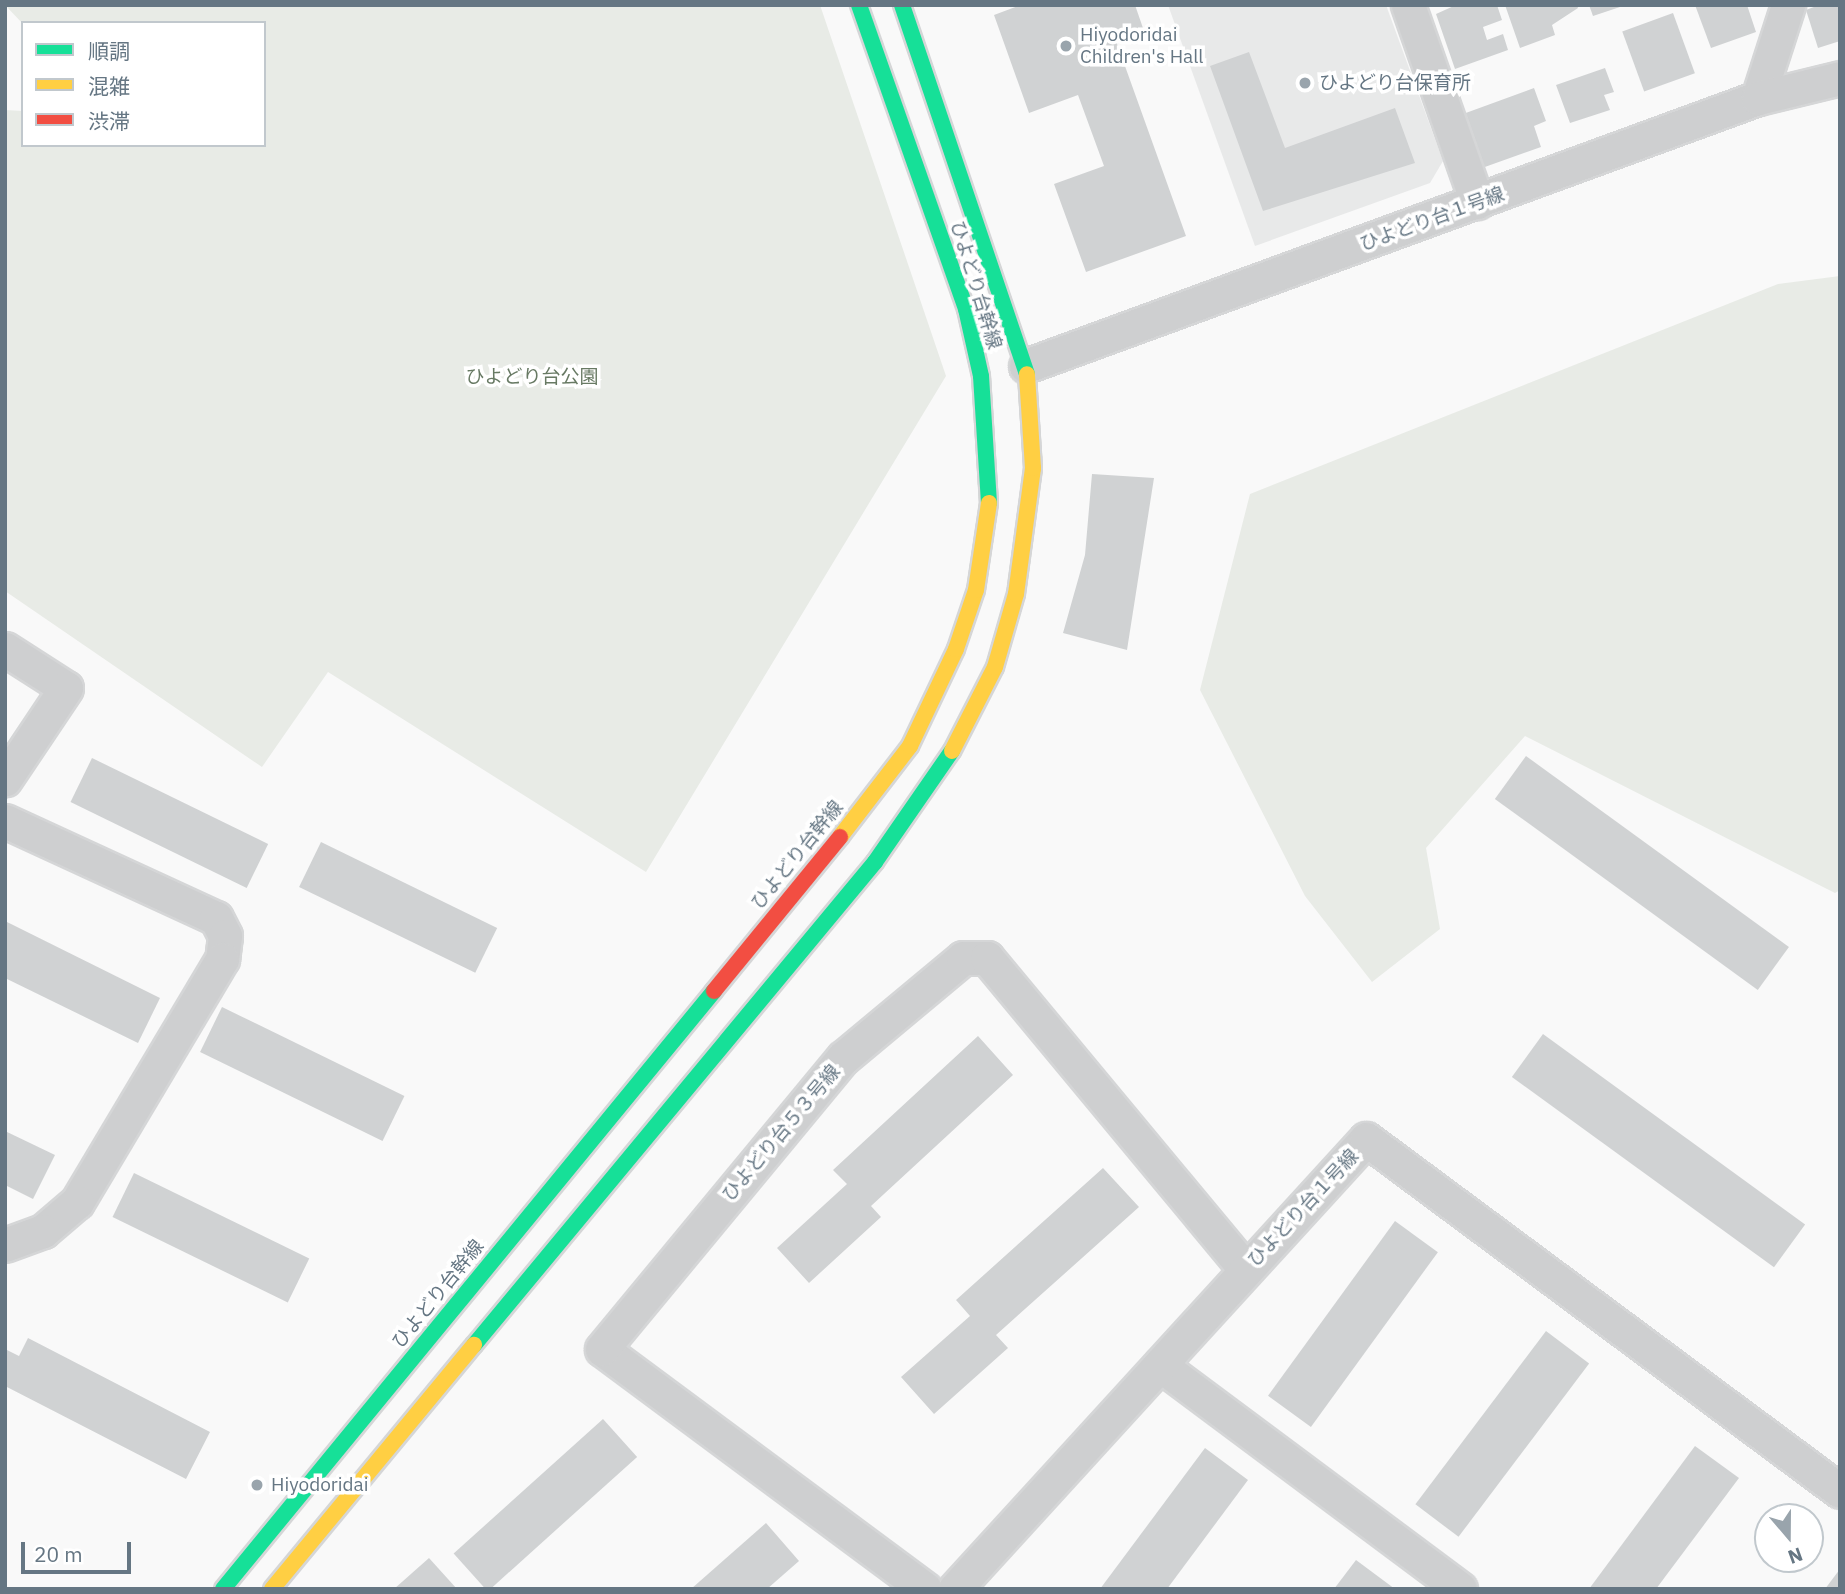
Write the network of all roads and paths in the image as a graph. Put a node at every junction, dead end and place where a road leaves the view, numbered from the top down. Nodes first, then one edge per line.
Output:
1 (859, 5) edge
2 (902, 5) edge
3 (1408, 5) edge
4 (1788, 5) edge
5 (1840, 78) edge
6 (1758, 98) junction
7 (1477, 202) junction
8 (1026, 366) junction
9 (5, 649) edge
10 (5, 779) edge
11 (5, 821) edge
12 (5, 1245) edge
13 (1247, 1269) junction
14 (1160, 1365) junction
15 (1840, 1491) edge
16 (965, 1586) edge
17 (223, 1589) edge
18 (272, 1589) edge
19 (925, 1589) edge
20 (1460, 1589) edge

1 - 17 street, ひよどり台幹線
2 - 8 street, ひよどり台幹線
3 - 7 street
4 - 6 street
5 - 6 street, ひよどり台１号線
6 - 7 street, ひよどり台１号線
7 - 8 street, ひよどり台１号線
8 - 18 street, ひよどり台幹線
9 - 10 street
11 - 12 street
13 - 14 street, ひよどり台１号線
13 - 15 street, ひよどり台１号線
13 - 19 street, ひよどり台５３号線
14 - 16 street, ひよどり台１号線
14 - 20 street

